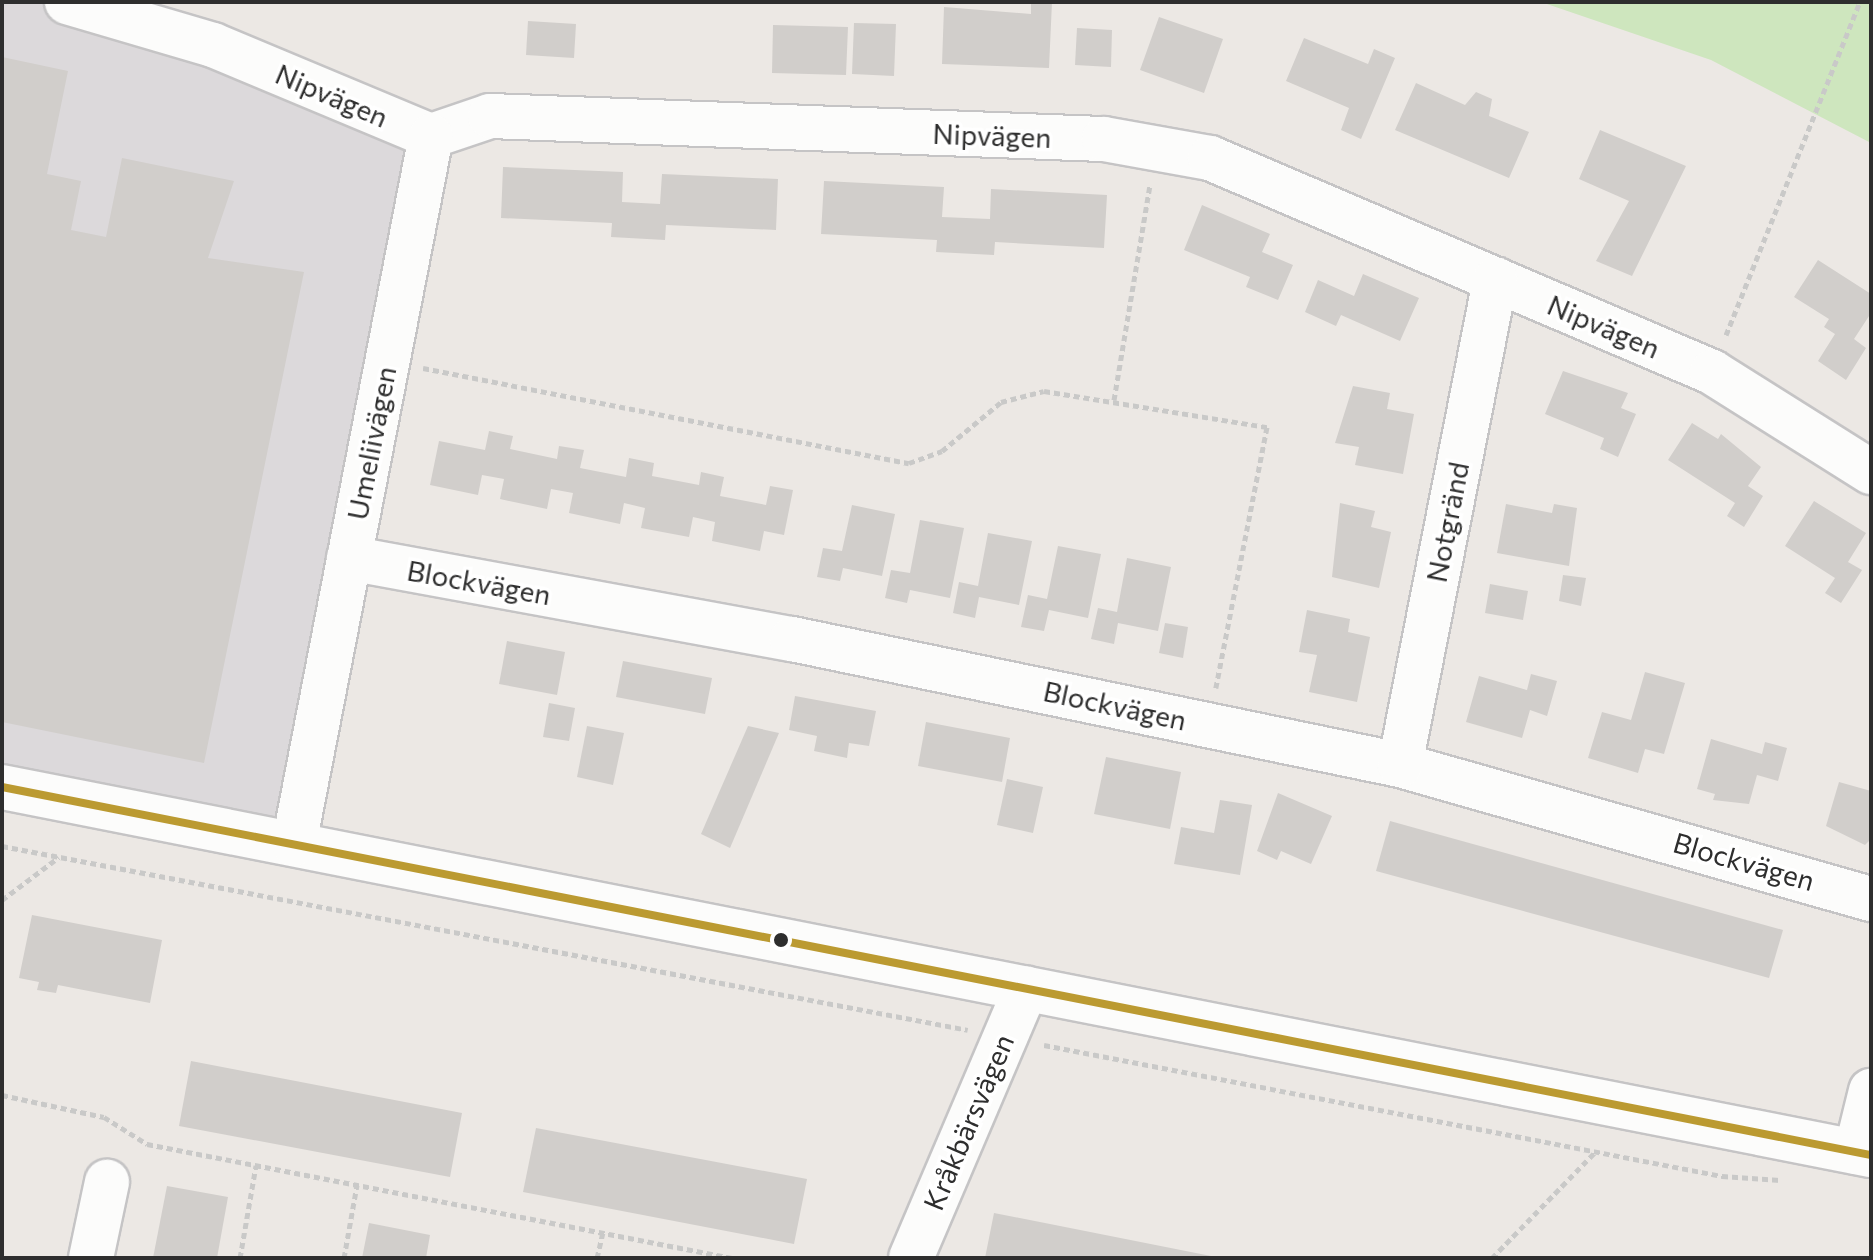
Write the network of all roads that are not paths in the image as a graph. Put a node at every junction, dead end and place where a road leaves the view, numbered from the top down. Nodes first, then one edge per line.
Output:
1 (67, 2) edge
2 (431, 136) junction
3 (1495, 279) junction
4 (1871, 472) edge
5 (349, 558) junction
6 (1400, 765) junction
7 (2, 787) edge
8 (294, 844) junction
9 (1871, 899) edge
10 (1026, 988) junction
11 (1871, 1091) edge
12 (1864, 1154) edge
13 (107, 1182) dead end
14 (91, 1258) edge
15 (911, 1258) edge

1 - 2 street, Nipvägen
2 - 3 street, Nipvägen
2 - 5 street, Umeliivägen
3 - 4 street, Nipvägen
3 - 6 street, Notgränd
5 - 6 street, Blockvägen
5 - 8 street, Umeliivägen
6 - 9 street, Blockvägen
7 - 8 street
8 - 10 street
10 - 12 street
10 - 15 street, Kråkbärsvägen
11 - 12 street
13 - 14 street

